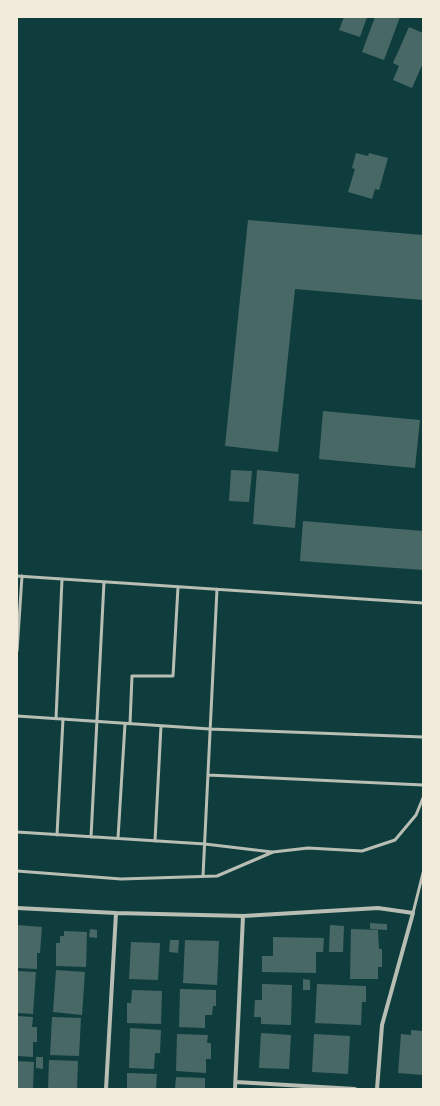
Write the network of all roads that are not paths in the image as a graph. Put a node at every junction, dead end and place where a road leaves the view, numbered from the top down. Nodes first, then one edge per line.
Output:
1 (17, 576) edge
2 (22, 576) junction
3 (62, 579) junction
4 (104, 582) junction
5 (178, 586) junction
6 (217, 589) junction
7 (423, 603) edge
8 (17, 651) edge
9 (17, 716) edge
10 (56, 719) junction
11 (63, 720) junction
12 (97, 722) junction
13 (125, 724) junction
14 (130, 724) junction
15 (161, 726) junction
16 (210, 729) junction
17 (423, 737) edge
18 (208, 775) junction
19 (423, 785) edge
20 (423, 798) edge
21 (17, 832) edge
22 (57, 835) junction
23 (91, 837) junction
24 (118, 838) junction
25 (155, 841) junction
26 (205, 844) junction
27 (273, 852) junction
28 (17, 871) edge
29 (423, 873) edge
30 (203, 876) junction
31 (17, 908) edge
32 (413, 912) junction
33 (116, 913) junction
34 (244, 916) junction
35 (236, 1082) junction
36 (106, 1089) edge
37 (235, 1089) edge
38 (355, 1089) edge
39 (377, 1089) edge

1 - 2 lane
2 - 3 lane
2 - 8 lane
3 - 4 lane
3 - 10 lane
4 - 5 lane
4 - 12 lane
5 - 6 lane
5 - 14 lane
6 - 7 lane
6 - 16 lane
9 - 10 lane
10 - 11 lane
11 - 12 lane
11 - 22 lane
12 - 13 lane
12 - 23 lane
13 - 14 lane
13 - 24 lane
14 - 15 lane
15 - 16 lane
15 - 25 lane
16 - 17 lane
16 - 18 lane
18 - 19 lane
18 - 26 lane
20 - 27 lane
21 - 22 lane
22 - 23 lane
23 - 24 lane
24 - 25 lane
25 - 26 lane
26 - 27 lane
26 - 30 lane
27 - 30 lane
28 - 30 lane
29 - 32 lane
31 - 33 street
32 - 34 street
32 - 39 street
33 - 34 street
33 - 36 street
34 - 35 street
35 - 37 street
35 - 38 street

